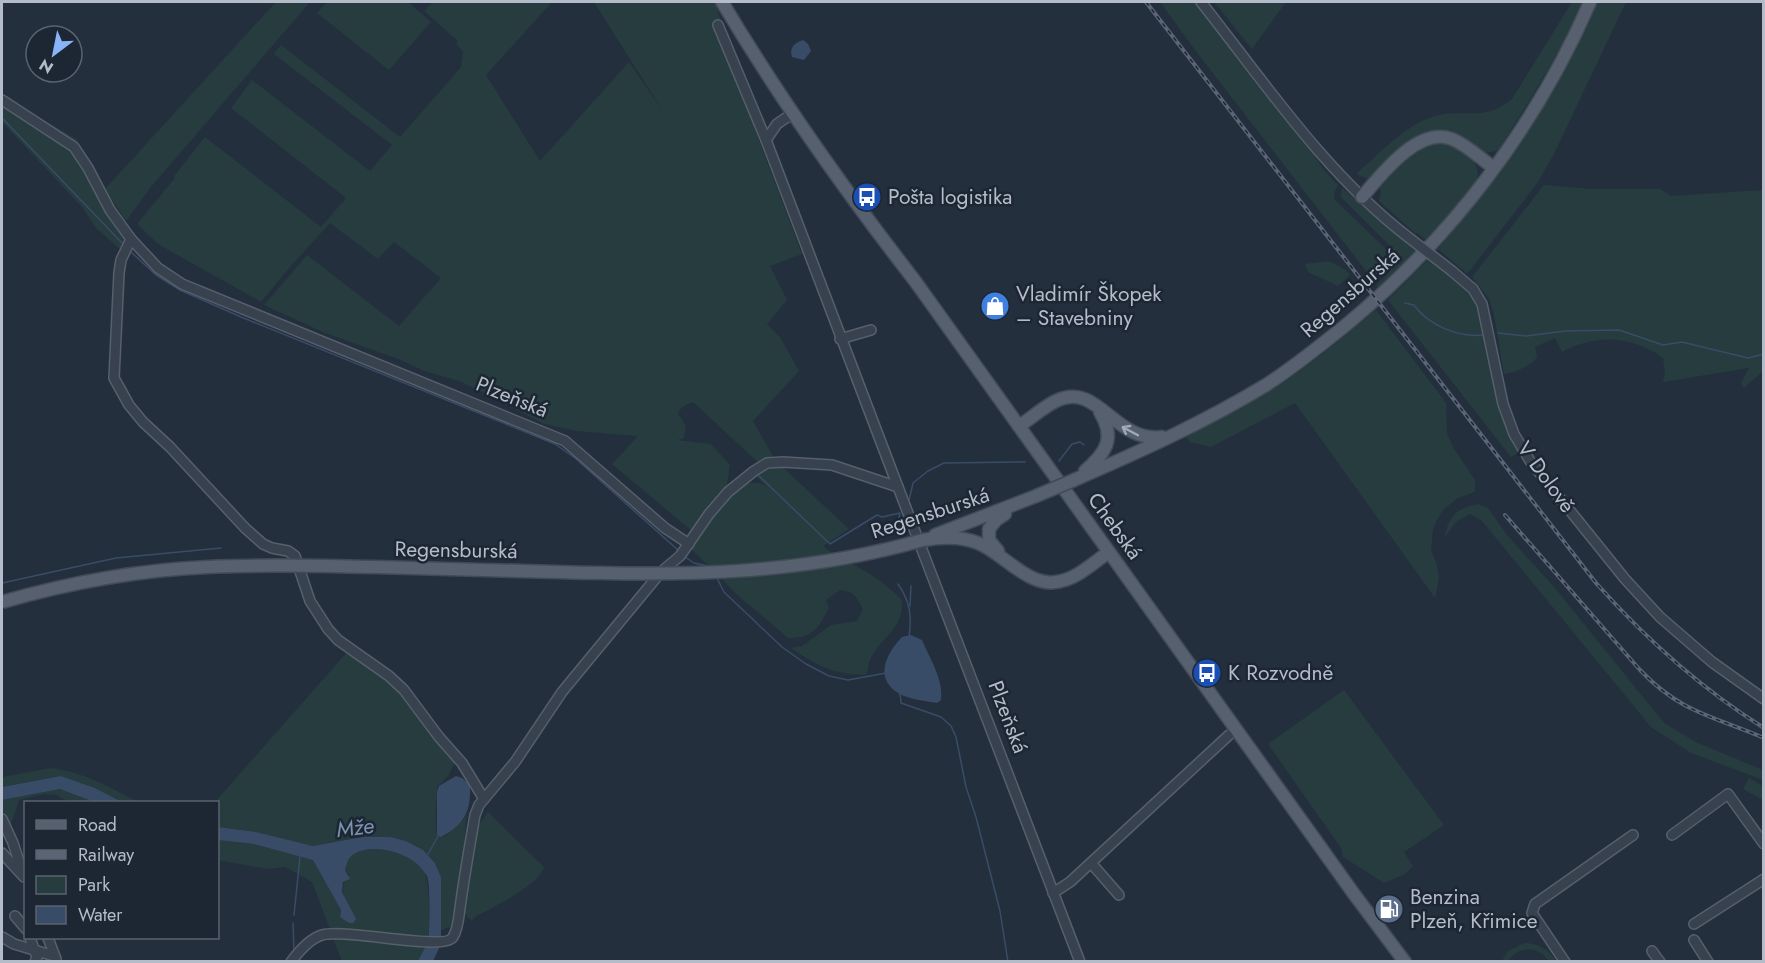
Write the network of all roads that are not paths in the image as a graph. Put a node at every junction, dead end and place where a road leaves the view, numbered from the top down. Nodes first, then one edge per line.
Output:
1 (722, 2) edge
2 (1590, 2) edge
3 (1203, 4) edge
4 (718, 25) dead end
5 (2, 100) edge
6 (793, 113) junction
7 (766, 140) junction
8 (1494, 168) junction
9 (1362, 197) junction
10 (128, 245) junction
11 (871, 330) dead end
12 (840, 339) junction
13 (1086, 399) junction
14 (1019, 426) junction
15 (1183, 430) junction
16 (1088, 471) junction
17 (898, 487) junction
18 (1029, 500) junction
19 (936, 536) junction
20 (689, 544) junction
21 (1109, 552) junction
22 (1003, 557) junction
23 (2, 602) edge
24 (1764, 699) edge
25 (1229, 735) dead end
26 (484, 799) junction
27 (2, 819) edge
28 (1633, 835) dead end
29 (1672, 835) dead end
30 (1764, 844) edge
31 (2, 853) edge
32 (1091, 863) junction
33 (24, 875) edge
34 (24, 877) edge
35 (1764, 879) edge
36 (1053, 893) junction
37 (1119, 895) dead end
38 (15, 916) dead end
39 (1694, 924) dead end
40 (24, 927) edge
41 (2, 937) edge
42 (30, 939) edge
43 (48, 939) edge
44 (1694, 940) dead end
45 (35, 951) junction
46 (1652, 951) dead end
47 (56, 959) edge
48 (35, 962) edge
49 (291, 962) edge
50 (1080, 962) edge
51 (1405, 962) edge
52 (1565, 962) edge
53 (1660, 962) edge
54 (1708, 962) edge

1 - 6 main road
2 - 8 main road, Regensburská
3 - 9 street, V Dolově
4 - 7 street, Plzeňská
5 - 10 street, Plzeňská
6 - 7 street
6 - 14 main road, Chebská
7 - 12 street, Plzeňská
8 - 9 main road
8 - 15 main road, Regensburská
9 - 24 street, V Dolově, bridge
10 - 20 street, Plzeňská
10 - 26 street
11 - 12 street
12 - 17 street, Plzeňská
13 - 14 main road
15 -> 13 main road
13 - 16 main road
14 - 21 main road, Chebská
15 - 16 main road, Regensburská
16 - 18 main road, Regensburská, bridge
17 - 20 street
17 - 36 street, Plzeňská
18 - 19 main road, Regensburská
18 - 22 main road
19 - 22 main road
19 - 23 main road, Regensburská, bridge
20 - 26 street
21 - 22 main road
21 - 51 main road, Chebská
25 - 32 street
26 - 49 street
27 - 33 street
28 - 52 street
29 - 30 street
31 - 34 street
32 - 36 street
32 - 37 street
35 - 39 street
36 - 50 street, Plzeňská
38 - 40 street
41 - 45 street
42 - 45 street
43 - 47 street
44 - 54 street
45 - 47 street
45 - 48 street
46 - 53 street

